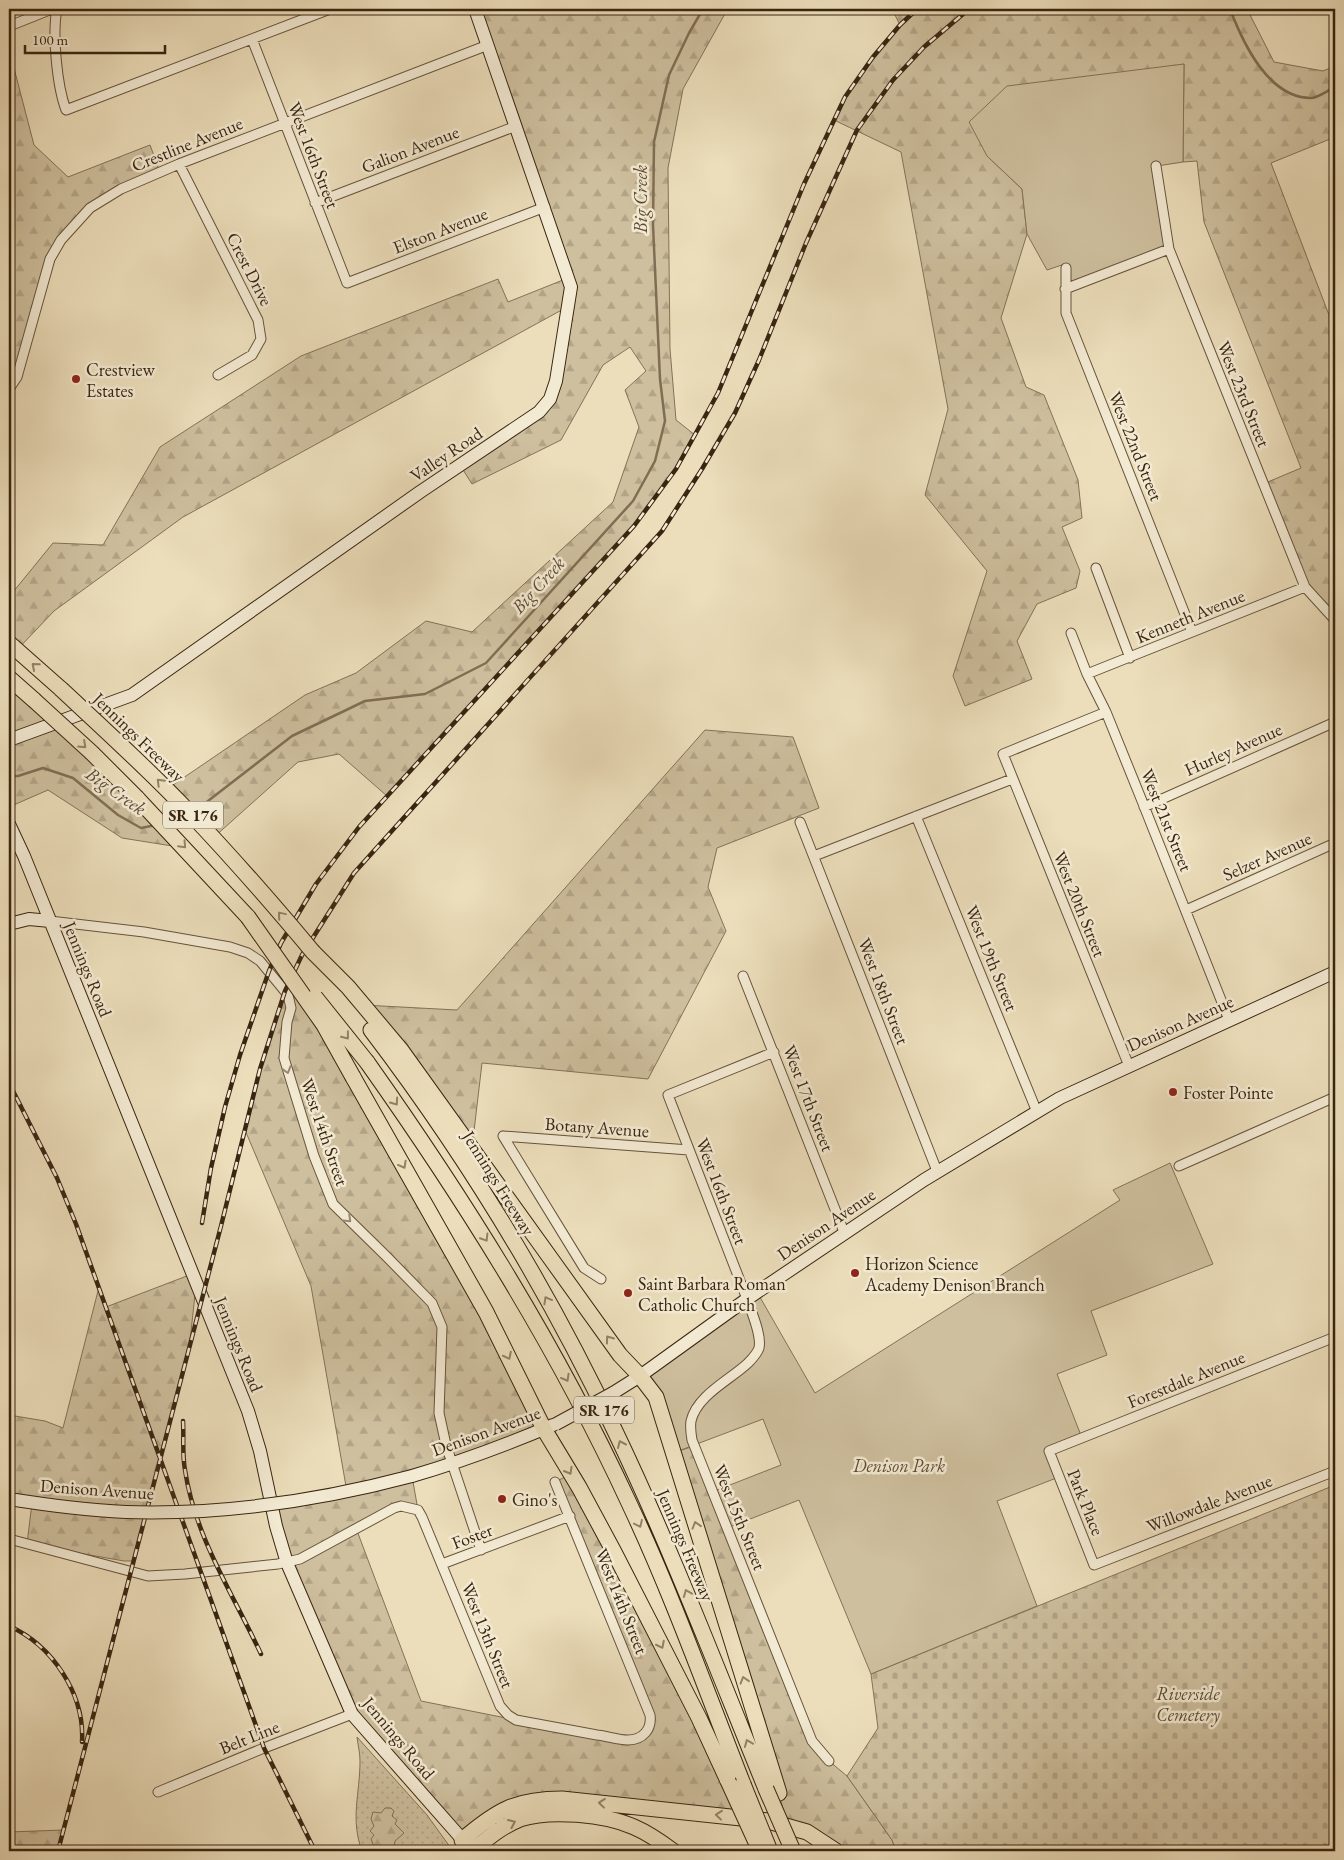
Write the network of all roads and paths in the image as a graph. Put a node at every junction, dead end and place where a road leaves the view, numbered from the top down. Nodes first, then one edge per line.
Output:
1 (52, 9) edge
2 (57, 9) edge
3 (330, 9) edge
4 (475, 9) edge
5 (12, 25) dead end
6 (252, 39) junction
7 (488, 44) junction
8 (284, 123) junction
9 (516, 126) junction
10 (179, 164) junction
11 (1156, 166) dead end
12 (315, 203) junction
13 (545, 207) junction
14 (1169, 249) junction
15 (1066, 268) dead end
16 (347, 283) joint
17 (1065, 289) junction
18 (218, 375) dead end
19 (9, 389) edge
20 (1096, 568) dead end
21 (1305, 587) junction
22 (1335, 620) edge
23 (1192, 632) junction
24 (1071, 633) dead end
25 (9, 643) edge
26 (1130, 658) junction
27 (1087, 674) junction
28 (9, 678) edge
29 (1106, 712) junction
30 (1335, 722) edge
31 (9, 740) edge
32 (1012, 779) junction
33 (1144, 807) junction
34 (916, 816) junction
35 (800, 822) dead end
36 (9, 824) edge
37 (1335, 843) edge
38 (814, 856) junction
39 (1186, 910) junction
40 (248, 917) junction
41 (50, 921) junction
42 (9, 924) edge
43 (743, 976) dead end
44 (1334, 976) edge
45 (1229, 1020) junction
46 (774, 1052) junction
47 (397, 1054) junction
48 (1129, 1066) junction
49 (1335, 1097) edge
50 (1037, 1112) junction
51 (689, 1150) junction
52 (1179, 1166) dead end
53 (937, 1171) junction
54 (844, 1232) junction
55 (601, 1279) dead end
56 (747, 1299) junction
57 (1335, 1337) edge
58 (640, 1376) junction
59 (550, 1426) junction
60 (1049, 1451) joint
61 (452, 1464) junction
62 (1335, 1471) edge
63 (555, 1482) dead end
64 (9, 1499) edge
65 (570, 1516) junction
66 (9, 1539) edge
67 (481, 1550) junction
68 (287, 1563) junction
69 (442, 1564) junction
70 (1094, 1565) joint
71 (352, 1714) junction
72 (508, 1715) joint
73 (829, 1761) dead end
74 (773, 1791) junction
75 (158, 1792) dead end
76 (469, 1847) edge
77 (673, 1851) edge
78 (760, 1851) edge
79 (770, 1851) edge
80 (793, 1851) edge
81 (836, 1851) edge

1 - 5 street
2 - 6 street
3 - 6 street
4 - 7 street, Valley Road
6 - 8 street, West 16th Street
7 - 8 street, Crestline Avenue
7 - 9 street, Valley Road
8 - 10 street, Crestline Avenue
8 - 12 street, West 16th Street
9 - 12 street, Galion Avenue
9 - 13 street, Valley Road
10 - 18 street, Crest Drive
10 - 19 street, Crestline Avenue
11 - 14 street, West 23rd Street
12 - 16 street, West 16th Street
13 - 16 street, Elston Avenue
13 - 31 street, Valley Road
14 - 17 street
14 - 21 street, West 23rd Street
15 - 17 street, West 22nd Street
17 - 23 street, West 22nd Street
20 - 26 street
21 - 22 street, West 23rd Street
21 - 23 street, Kenneth Avenue
23 - 26 street, Kenneth Avenue
24 - 27 street, West 21st Street
47 -> 25 highway, Jennings Freeway / SR 176, bridge
26 - 27 street, Kenneth Avenue
27 - 29 street, West 21st Street
28 -> 40 highway, Jennings Freeway / SR 176, bridge
29 - 32 street, West 20th Street
29 - 33 street, West 21st Street
30 - 33 street, Hurley Avenue
32 - 34 street
32 - 48 street, West 20th Street
33 - 39 street, West 21st Street
34 - 38 street
34 - 50 street, West 19th Street
35 - 38 street, West 18th Street
36 - 41 street, Jennings Road
37 - 39 street, Selzer Avenue
38 - 53 street, West 18th Street
39 - 45 street, West 21st Street
40 -> 59 highway, bridge
40 -> 79 highway, Jennings Freeway / SR 176, bridge
41 - 42 street
41 -> 61 street, West 14th Street
41 - 68 street, Jennings Road
43 - 46 street, West 17th Street
44 - 45 street, Denison Avenue
45 - 48 street, Denison Avenue
46 - 51 street, West 16th Street
46 - 54 street, West 17th Street
58 -> 47 highway
74 -> 47 highway, Jennings Freeway / SR 176
48 - 50 street, Denison Avenue
49 - 52 street
50 - 53 street, Denison Avenue
51 - 55 street, Botany Avenue
51 - 56 street, West 16th Street
53 - 54 street, Denison Avenue
54 - 56 street, Denison Avenue
56 - 58 street, Denison Avenue
56 - 73 street, West 15th Street
57 - 60 street, Forestdale Avenue
58 - 59 street, Denison Avenue, bridge
74 -> 58 highway
59 - 61 street, Denison Avenue
59 -> 78 highway, bridge
60 - 70 street, Park Place
61 - 64 street, Denison Avenue, bridge
61 - 67 street, West 14th Street
62 - 70 street, Willowdale Avenue
63 - 65 street, West 14th Street
65 - 67 street, Foster
65 - 72 street, West 14th Street
66 - 68 street
67 - 69 street, Foster
68 - 69 street, West 13th Street
68 - 71 street, Jennings Road
69 - 72 street, West 13th Street
71 - 75 street, Belt Line
71 - 76 street, Jennings Road
74 - 80 highway, bridge
76 -> 77 highway
81 -> 76 highway

